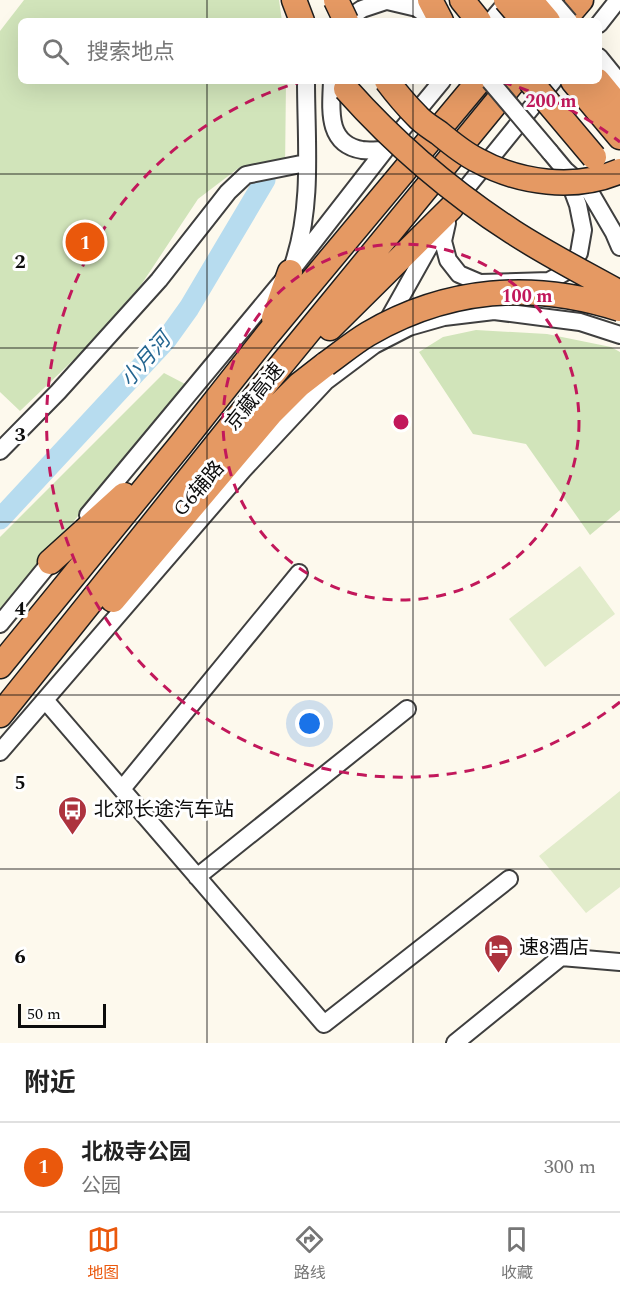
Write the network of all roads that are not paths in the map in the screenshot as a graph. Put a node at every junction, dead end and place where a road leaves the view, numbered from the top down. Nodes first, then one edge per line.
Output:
1 (294, 0) edge
2 (306, 0) edge
3 (336, 0) edge
4 (385, 0) edge
5 (430, 0) edge
6 (462, 0) edge
7 (508, 0) edge
8 (530, 0) edge
9 (546, 0) edge
10 (551, 0) edge
11 (581, 0) edge
12 (618, 0) edge
13 (301, 18) edge
14 (306, 18) edge
15 (344, 18) edge
16 (349, 18) edge
17 (431, 18) edge
18 (439, 18) edge
19 (477, 18) edge
20 (493, 18) edge
21 (522, 18) edge
22 (531, 18) edge
23 (545, 18) edge
24 (566, 18) edge
25 (566, 18) edge
26 (602, 20) edge
27 (602, 61) edge
28 (620, 82) edge
29 (306, 84) edge
30 (332, 84) edge
31 (342, 84) edge
32 (390, 84) edge
33 (440, 84) edge
34 (476, 84) edge
35 (493, 84) edge
36 (512, 84) edge
37 (533, 84) edge
38 (551, 84) edge
39 (576, 84) edge
40 (599, 84) edge
41 (617, 124) edge
42 (386, 150) junction
43 (306, 163) junction
44 (565, 170) junction
45 (620, 171) edge
46 (620, 188) edge
47 (451, 208) junction
48 (620, 247) edge
49 (290, 272) junction
50 (620, 293) edge
51 (620, 309) edge
52 (268, 334) junction
53 (620, 335) edge
54 (374, 345) junction
55 (236, 420) junction
56 (182, 443) junction
57 (0, 451) edge
58 (50, 562) junction
59 (299, 573) dead end
60 (0, 624) edge
61 (0, 666) edge
62 (22, 690) junction
63 (45, 700) junction
64 (407, 710) dead end
65 (0, 715) edge
66 (0, 752) edge
67 (122, 789) junction
68 (197, 877) junction
69 (509, 879) dead end
70 (620, 962) edge
71 (455, 1043) edge

1 - 13 highway
2 - 14 street
3 - 15 highway, bridge
4 - 16 street
4 - 17 street
5 - 18 highway
6 - 19 highway
7 - 20 street
7 - 21 highway, bridge
8 - 23 highway, bridge
9 - 22 highway
10 - 24 street, bridge
11 - 25 highway
12 - 26 street
27 - 28 street
29 - 43 street
30 - 42 street
31 - 50 highway, bridge
32 - 45 highway, bridge
33 - 42 street
34 - 52 highway, 京藏高速
35 - 44 street, bridge
36 - 55 highway, 京藏高速
37 - 46 highway, bridge
38 - 47 street, G6辅路
39 - 41 highway
40 - 41 highway
42 - 49 street
43 - 49 street
43 - 57 street
44 - 47 street
44 - 48 street
47 - 54 street, G6辅路
47 - 55 highway
49 - 52 highway
49 - 58 street
51 - 62 highway, bridge
52 - 56 highway, 京藏高速
53 - 54 street
54 - 63 street, G6辅路
55 - 62 highway, 京藏高速
56 - 58 highway
56 - 61 highway, 京藏高速
58 - 60 street
59 - 67 street
62 - 65 highway, 京藏高速
63 - 66 street, G6辅路
63 - 67 street
64 - 68 street
67 - 68 street
68 - 69 street
70 - 71 street

